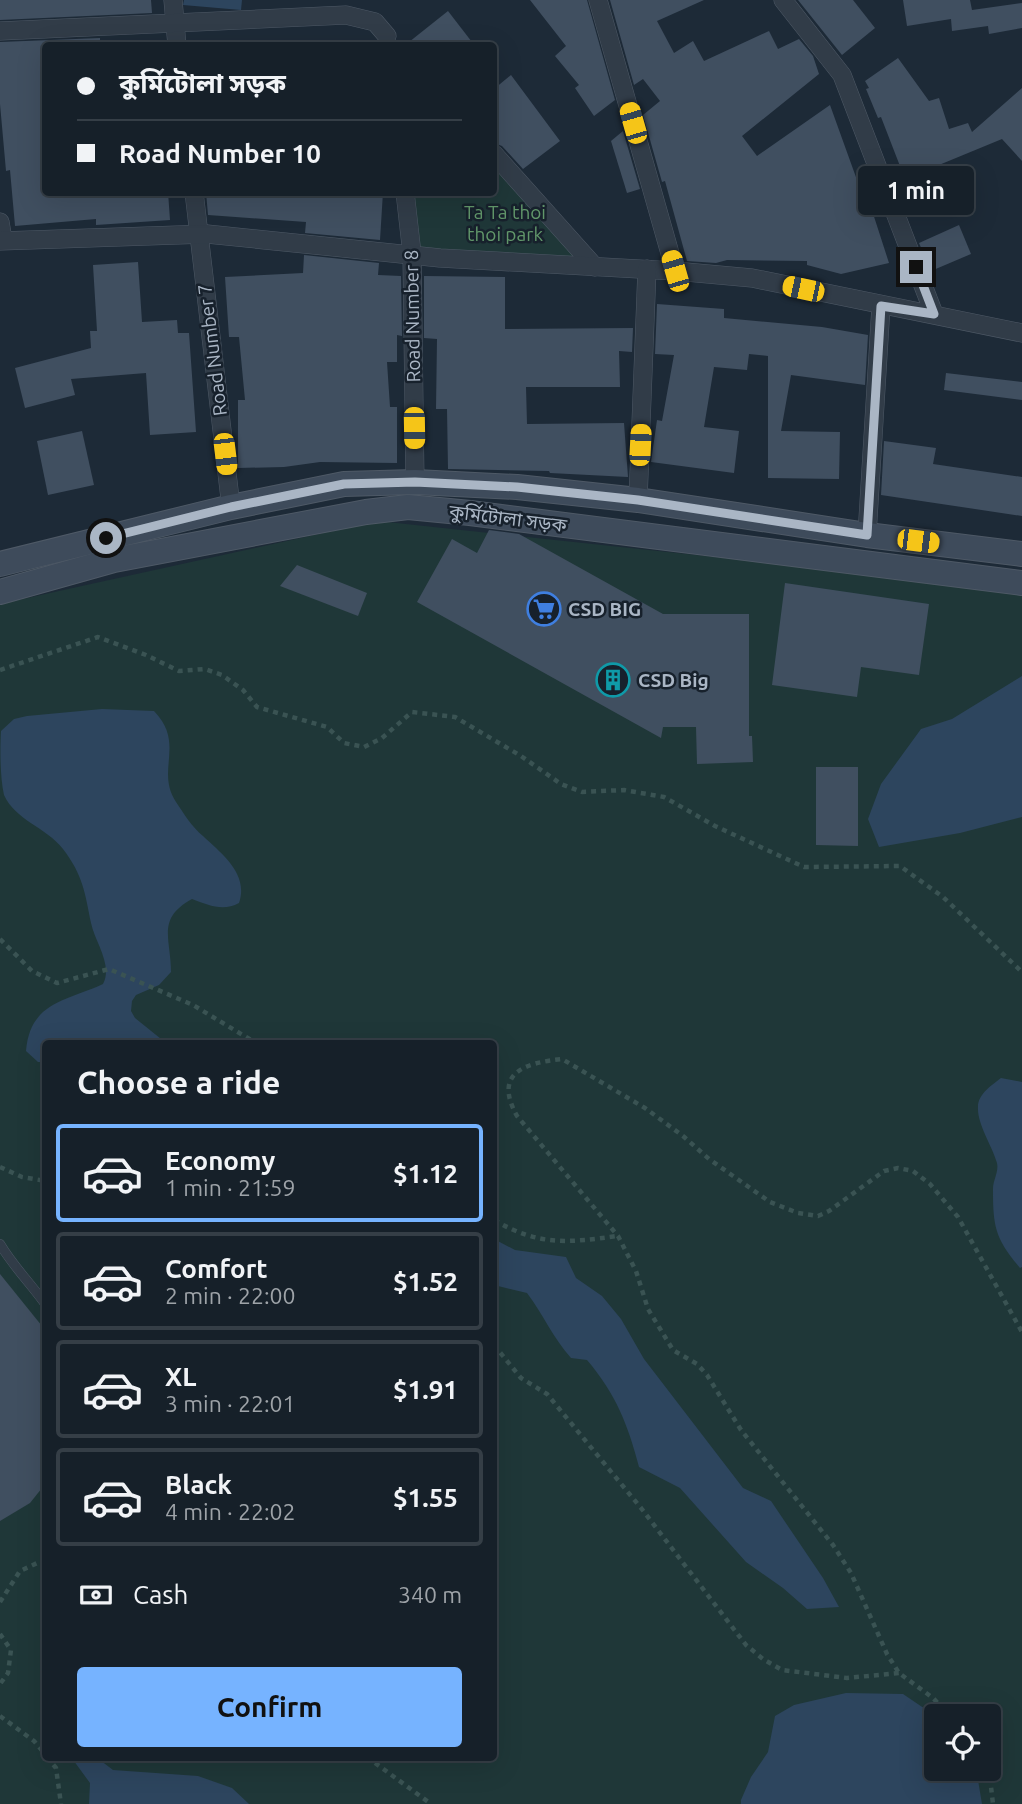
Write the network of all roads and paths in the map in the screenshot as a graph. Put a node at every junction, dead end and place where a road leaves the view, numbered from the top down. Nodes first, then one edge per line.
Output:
1 (173, 0) edge
2 (598, 0) edge
3 (783, 0) edge
4 (174, 24) junction
5 (0, 31) edge
6 (176, 42) edge
7 (390, 42) edge
8 (497, 157) edge
9 (194, 196) edge
10 (405, 196) edge
11 (0, 222) edge
12 (199, 234) junction
13 (1, 240) edge
14 (412, 254) junction
15 (595, 267) junction
16 (648, 270) junction
17 (675, 271) junction
18 (881, 306) junction
19 (934, 314) junction
20 (1022, 333) edge
21 (415, 482) junction
22 (638, 500) junction
23 (231, 507) junction
24 (867, 535) junction
25 (1022, 554) edge
26 (0, 564) edge
27 (1022, 583) edge
28 (0, 592) edge
29 (0, 670) edge
30 (0, 939) edge
31 (1022, 972) edge
32 (251, 1040) edge
33 (0, 1167) edge
34 (42, 1180) edge
35 (497, 1222) edge
36 (618, 1236) junction
37 (0, 1244) edge
38 (42, 1299) edge
39 (1022, 1332) edge
40 (497, 1349) edge
41 (42, 1561) edge
42 (0, 1602) edge
43 (0, 1634) edge
44 (899, 1673) junction
45 (0, 1684) edge
46 (939, 1704) edge
47 (0, 1716) edge
48 (42, 1751) edge
49 (50, 1761) edge
50 (372, 1761) edge
51 (990, 1781) edge
52 (61, 1804) edge
53 (431, 1804) edge
54 (993, 1804) edge

1 - 4 street
2 - 17 street
3 - 19 street
4 - 5 street
4 - 6 street
4 - 7 street
8 - 15 street
9 - 12 street, Road Number 7
10 - 14 street, Road Number 8
11 - 13 street
12 - 13 street
12 - 14 street
12 - 23 street, Road Number 7
14 - 15 street
14 - 21 street, Road Number 8
15 - 16 street
16 - 17 street
16 - 22 street
17 - 18 street
18 - 19 street
18 - 24 street
19 - 20 street
21 - 22 main road, কুর্মিটোলা সড়ক
21 - 23 main road, কুর্মিটোলা সড়ক
22 - 24 main road, কুর্মিটোলা সড়ক
23 - 26 main road, কুর্মিটোলা সড়ক
24 - 25 main road, কুর্মিটোলা সড়ক
27 - 28 main road, কুর্মিটোলা সড়ক
29 - 31 path
30 - 32 path
33 - 34 path
35 - 36 path
36 - 39 path
36 - 44 path
37 - 38 lane
40 - 44 path
41 - 42 path
43 - 45 path
44 - 46 path
47 - 48 path
49 - 52 path
50 - 53 path
51 - 54 path

